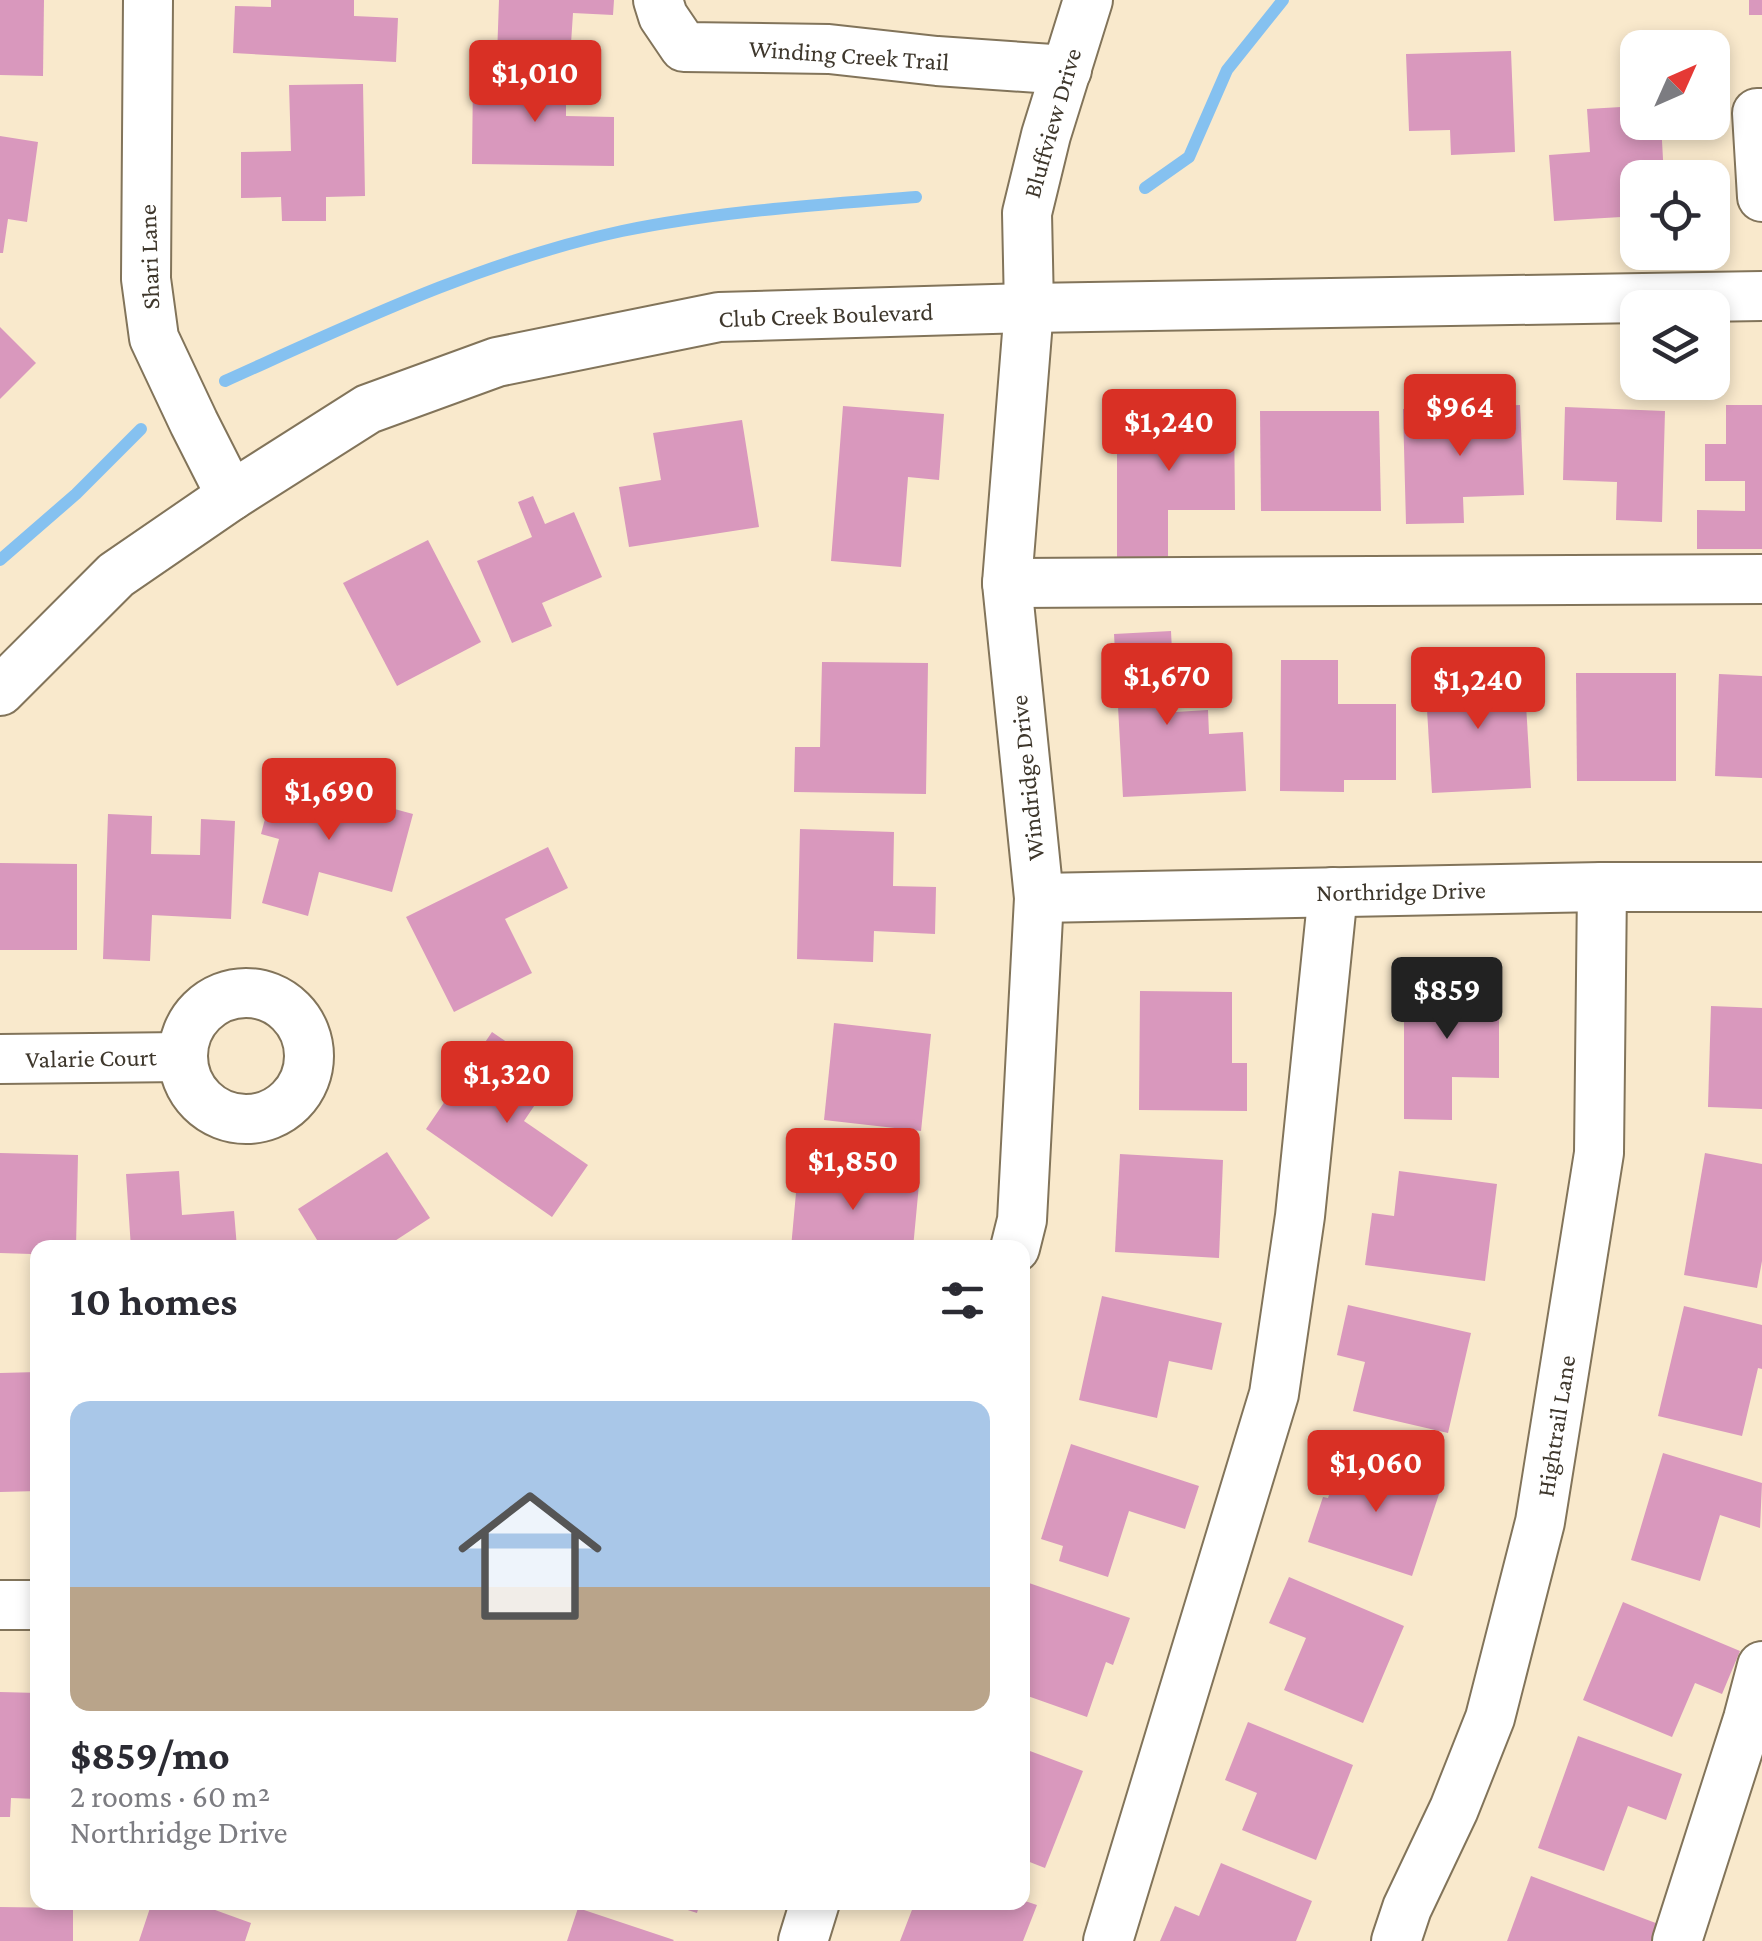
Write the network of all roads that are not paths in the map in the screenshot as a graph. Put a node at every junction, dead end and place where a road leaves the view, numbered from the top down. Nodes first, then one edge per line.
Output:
1 (148, 0) edge
2 (658, 0) edge
3 (1088, 0) edge
4 (1067, 70) junction
5 (1762, 113) edge
6 (1762, 198) edge
7 (1762, 296) edge
8 (1029, 308) junction
9 (232, 496) junction
10 (1762, 579) edge
11 (1006, 583) junction
12 (0, 691) edge
13 (1602, 887) junction
14 (1762, 887) edge
15 (1333, 892) junction
16 (1039, 898) junction
17 (183, 1057) dead end
18 (0, 1059) edge
19 (1016, 1240) edge
20 (0, 1605) edge
21 (30, 1605) edge
22 (1762, 1666) edge
23 (812, 1910) edge
24 (802, 1941) edge
25 (1108, 1941) edge
26 (1396, 1941) edge
27 (1677, 1941) edge

1 - 9 street, Shari Lane
2 - 4 street, Winding Creek Trail
3 - 4 street, Bluffview Drive
4 - 8 street, Bluffview Drive
5 - 6 street
7 - 8 street, Club Creek Boulevard
8 - 9 street, Club Creek Boulevard
8 - 11 street, Windridge Drive
9 - 12 street, Club Creek Boulevard
10 - 11 street
11 - 16 street, Windridge Drive
13 - 14 street, Northridge Drive
13 - 15 street, Northridge Drive
13 - 26 street, Hightrail Lane
15 - 16 street, Northridge Drive
15 - 25 street
16 - 19 street, Windridge Drive
17 - 18 street, Valarie Court
20 - 21 street
22 - 27 street
23 - 24 street

